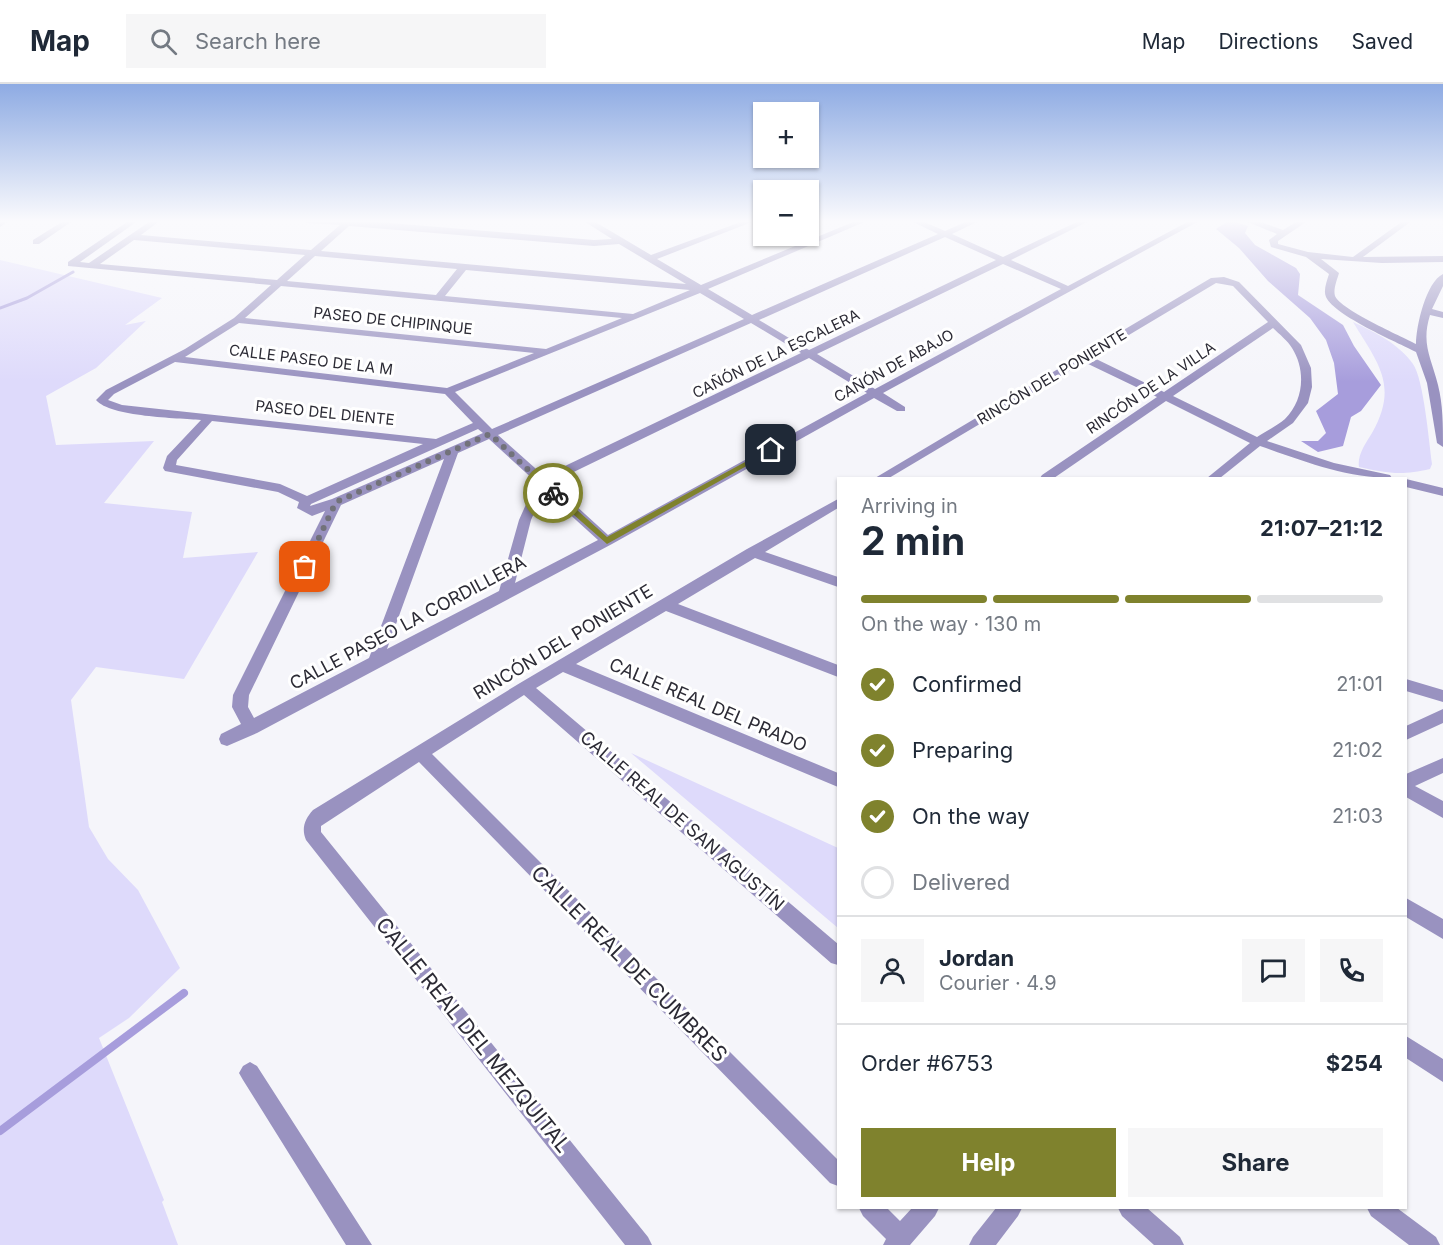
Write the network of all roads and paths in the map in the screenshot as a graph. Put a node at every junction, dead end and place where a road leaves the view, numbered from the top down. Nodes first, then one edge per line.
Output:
1 (172, 274) edge
2 (291, 274) edge
3 (457, 274) edge
4 (544, 274) edge
5 (677, 274) edge
6 (733, 274) edge
7 (853, 274) edge
8 (974, 274) edge
9 (1035, 274) edge
10 (1096, 274) edge
11 (1334, 274) edge
12 (1443, 277) edge
13 (279, 285) junction
14 (699, 288) junction
15 (1068, 289) junction
16 (438, 299) junction
17 (1428, 307) junction
18 (1443, 307) edge
19 (1443, 315) edge
20 (634, 317) junction
21 (752, 319) junction
22 (237, 320) junction
23 (1273, 323) junction
24 (1421, 350) junction
25 (546, 352) junction
26 (810, 354) junction
27 (1083, 357) junction
28 (172, 359) junction
29 (448, 391) junction
30 (875, 393) junction
31 (1163, 397) junction
32 (901, 409) dead end
33 (210, 417) junction
34 (1441, 420) edge
35 (479, 424) junction
36 (490, 434) junction
37 (437, 442) junction
38 (1258, 442) junction
39 (1443, 443) edge
40 (453, 451) junction
41 (1332, 472) edge
42 (883, 477) edge
43 (1047, 477) edge
44 (1214, 477) edge
45 (1377, 477) edge
46 (542, 482) junction
47 (1407, 483) edge
48 (1443, 492) edge
49 (306, 501) junction
50 (336, 502) junction
51 (837, 504) edge
52 (607, 541) junction
53 (752, 552) junction
54 (837, 582) edge
55 (506, 592) junction
56 (664, 604) junction
57 (375, 662) junction
58 (562, 665) junction
59 (837, 671) edge
60 (1407, 685) edge
61 (525, 687) junction
62 (1443, 696) edge
63 (1443, 716) edge
64 (252, 728) junction
65 (1407, 734) edge
66 (227, 740) dead end
67 (420, 753) junction
68 (1443, 765) edge
69 (837, 780) edge
70 (1407, 782) edge
71 (1407, 790) edge
72 (1443, 810) edge
73 (313, 823) joint
74 (1407, 908) edge
75 (1443, 930) edge
76 (837, 955) edge
77 (1407, 1047) edge
78 (1443, 1071) edge
79 (250, 1073) dead end
80 (837, 1174) edge
81 (872, 1209) edge
82 (926, 1209) edge
83 (1009, 1209) edge
84 (1131, 1209) edge
85 (1380, 1209) edge
86 (898, 1242) edge
87 (360, 1245) edge
88 (640, 1245) edge
89 (981, 1245) edge
90 (1172, 1245) edge
91 (1428, 1245) edge

1 - 13 street
2 - 13 street
3 - 16 street
4 - 14 street
5 - 14 street
6 - 14 street
7 - 21 street
8 - 26 street, CAÑÓN DE LA ESCALERA
9 - 15 street
10 - 15 street, CAÑÓN DE ABAJO
11 - 24 street
12 - 17 street
13 - 16 street
13 - 22 street
14 - 20 street
14 - 21 street
15 - 30 street, CAÑÓN DE ABAJO
16 - 20 street
17 - 18 street
17 - 19 street
17 - 24 street
20 - 25 street
21 - 26 street
21 - 36 street
22 - 25 street, PASEO DE CHIPINQUE
22 - 28 street
23 - 27 street, RINCÓN DEL PONIENTE
23 - 31 street, RINCÓN DE LA VILLA
23 - 38 street
24 - 34 street
25 - 29 street
26 - 30 street
26 - 46 street, CAÑÓN DE LA ESCALERA
27 - 31 street
27 - 42 street, RINCÓN DEL PONIENTE
28 - 29 street, CALLE PASEO DE LA M
28 - 33 street, PASEO DEL DIENTE
29 - 35 street
30 - 32 street
30 - 52 street, CAÑÓN DE ABAJO
31 - 38 street
31 - 43 street, RINCÓN DE LA VILLA
33 - 37 street, PASEO DEL DIENTE
33 - 49 street
34 - 39 street
35 - 36 street
35 - 37 street
36 - 40 street
36 - 46 street
37 - 49 street
38 - 41 street
38 - 44 street
40 - 50 street
40 - 57 street
41 - 45 street
46 - 52 street
46 - 55 street
47 - 48 street
49 - 50 street
50 - 64 street
51 - 53 street, RINCÓN DEL PONIENTE
52 - 55 street, CALLE PASEO LA CORDILLERA
53 - 54 street
53 - 56 street, RINCÓN DEL PONIENTE
55 - 57 street, CALLE PASEO LA CORDILLERA
56 - 58 street, RINCÓN DEL PONIENTE
56 - 59 street
57 - 64 street, CALLE PASEO LA CORDILLERA
58 - 61 street, RINCÓN DEL PONIENTE
58 - 69 street, CALLE REAL DEL PRADO
60 - 62 street
61 - 67 street, RINCÓN DEL PONIENTE
61 - 76 street, CALLE REAL DE SAN AGUSTÍN
63 - 65 street
64 - 66 street, CALLE PASEO LA CORDILLERA
67 - 73 street, RINCÓN DEL PONIENTE
67 - 80 street, CALLE REAL DE CUMBRES
68 - 70 street
71 - 72 street
73 - 88 street, CALLE REAL DEL MEZQUITAL
74 - 75 street
77 - 78 street
79 - 87 street
81 - 86 street
82 - 86 street
83 - 89 street
84 - 90 street
85 - 91 street

